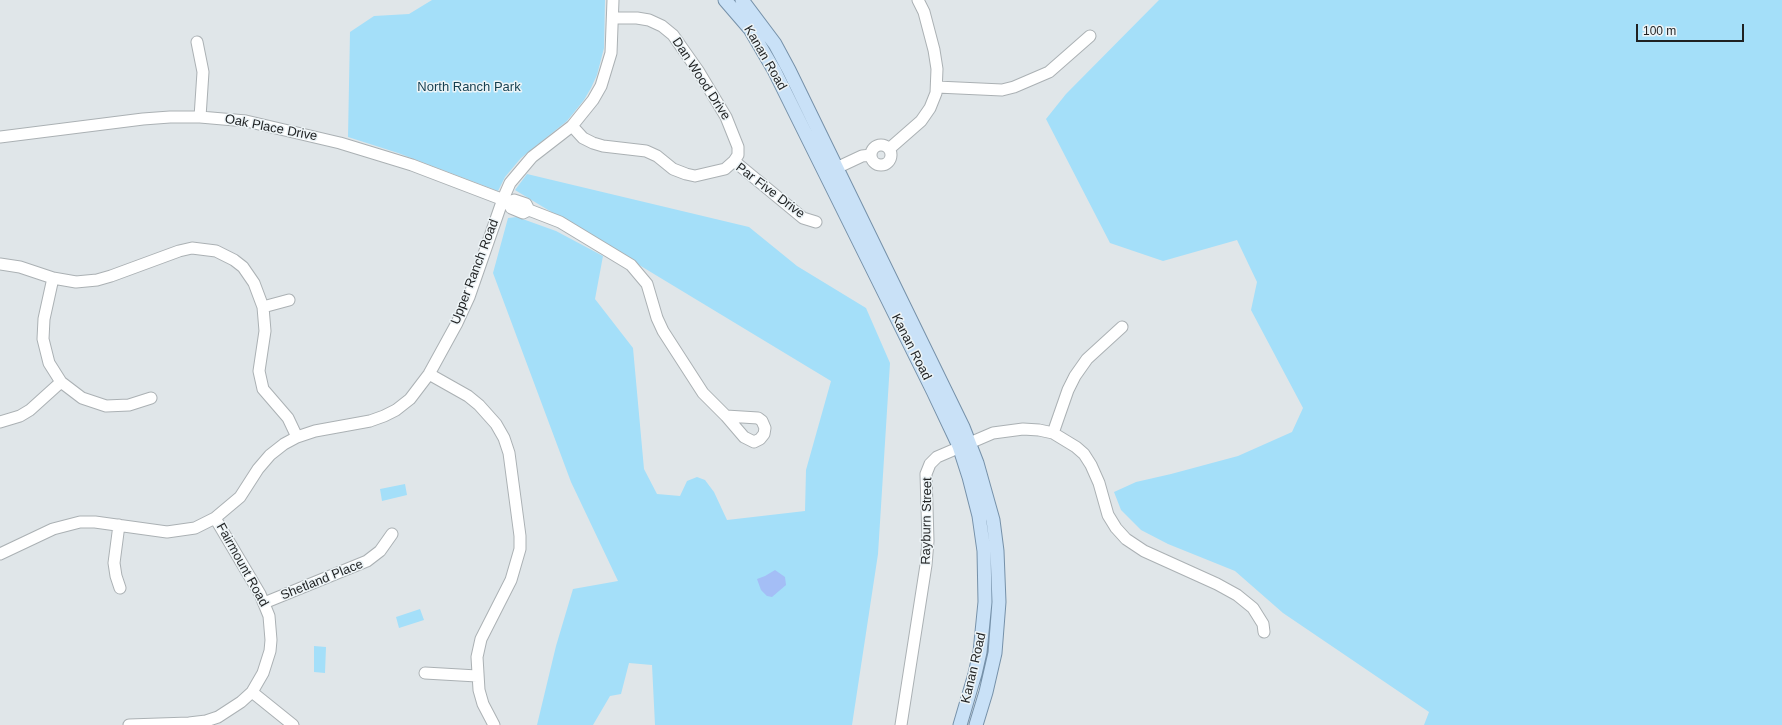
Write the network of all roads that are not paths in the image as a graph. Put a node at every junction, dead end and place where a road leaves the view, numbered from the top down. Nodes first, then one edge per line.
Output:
1 (613, 0) edge
2 (725, 0) edge
3 (742, 0) edge
4 (918, 0) edge
5 (613, 18) junction
6 (1090, 36) dead end
7 (197, 42) dead end
8 (937, 86) junction
9 (200, 117) junction
10 (572, 126) junction
11 (0, 137) edge
12 (889, 149) junction
13 (871, 155) junction
14 (734, 161) junction
15 (831, 171) junction
16 (506, 200) junction
17 (816, 222) dead end
18 (0, 264) edge
19 (53, 278) junction
20 (289, 300) dead end
21 (263, 307) junction
22 (1122, 327) dead end
23 (429, 374) junction
24 (61, 382) junction
25 (151, 398) dead end
26 (726, 416) dead end
27 (0, 422) edge
28 (1053, 433) junction
29 (297, 437) junction
30 (965, 444) junction
31 (215, 518) junction
32 (119, 525) junction
33 (392, 534) dead end
34 (0, 554) edge
35 (120, 588) dead end
36 (264, 603) junction
37 (1264, 632) dead end
38 (425, 674) dead end
39 (477, 676) junction
40 (252, 692) junction
41 (129, 725) edge
42 (293, 725) edge
43 (494, 725) edge
44 (901, 725) edge
45 (960, 725) edge
46 (976, 725) edge

1 - 5 street, Upper Ranch Road
2 - 15 main road, Kanan Road
3 - 15 main road, Kanan Road
4 - 8 street
5 - 10 street, Upper Ranch Road
5 - 14 street, Dan Wood Drive
6 - 8 street
7 - 9 street
8 - 12 street
9 - 11 street, Oak Place Drive
9 - 16 street, Oak Place Drive
10 - 14 street, Par Five Drive
10 - 16 street, Upper Ranch Road
12 - 13 street
12 - 13 street
13 - 15 street
14 - 17 street, Par Five Drive
15 - 30 main road, Kanan Road
16 - 23 street, Upper Ranch Road
16 - 26 street, Oak Place Drive
18 - 19 street
19 - 21 street
19 - 24 street
20 - 21 street
21 - 29 street
22 - 28 street
23 - 29 street, Upper Ranch Road
23 - 39 street
24 - 25 street
24 - 27 street
28 - 30 street, Rayburn Street
28 - 37 street, Rayburn Street
29 - 31 street, Upper Ranch Road
30 - 44 street, Rayburn Street
30 - 45 main road, Kanan Road
30 - 46 main road, Kanan Road
31 - 32 street, Upper Ranch Road
31 - 36 street, Fairmount Road
32 - 34 street, Upper Ranch Road
32 - 35 street
33 - 36 street, Shetland Place
36 - 40 street, Fairmount Road
38 - 39 street
39 - 43 street
40 - 41 street, Fairmount Road
40 - 42 street

